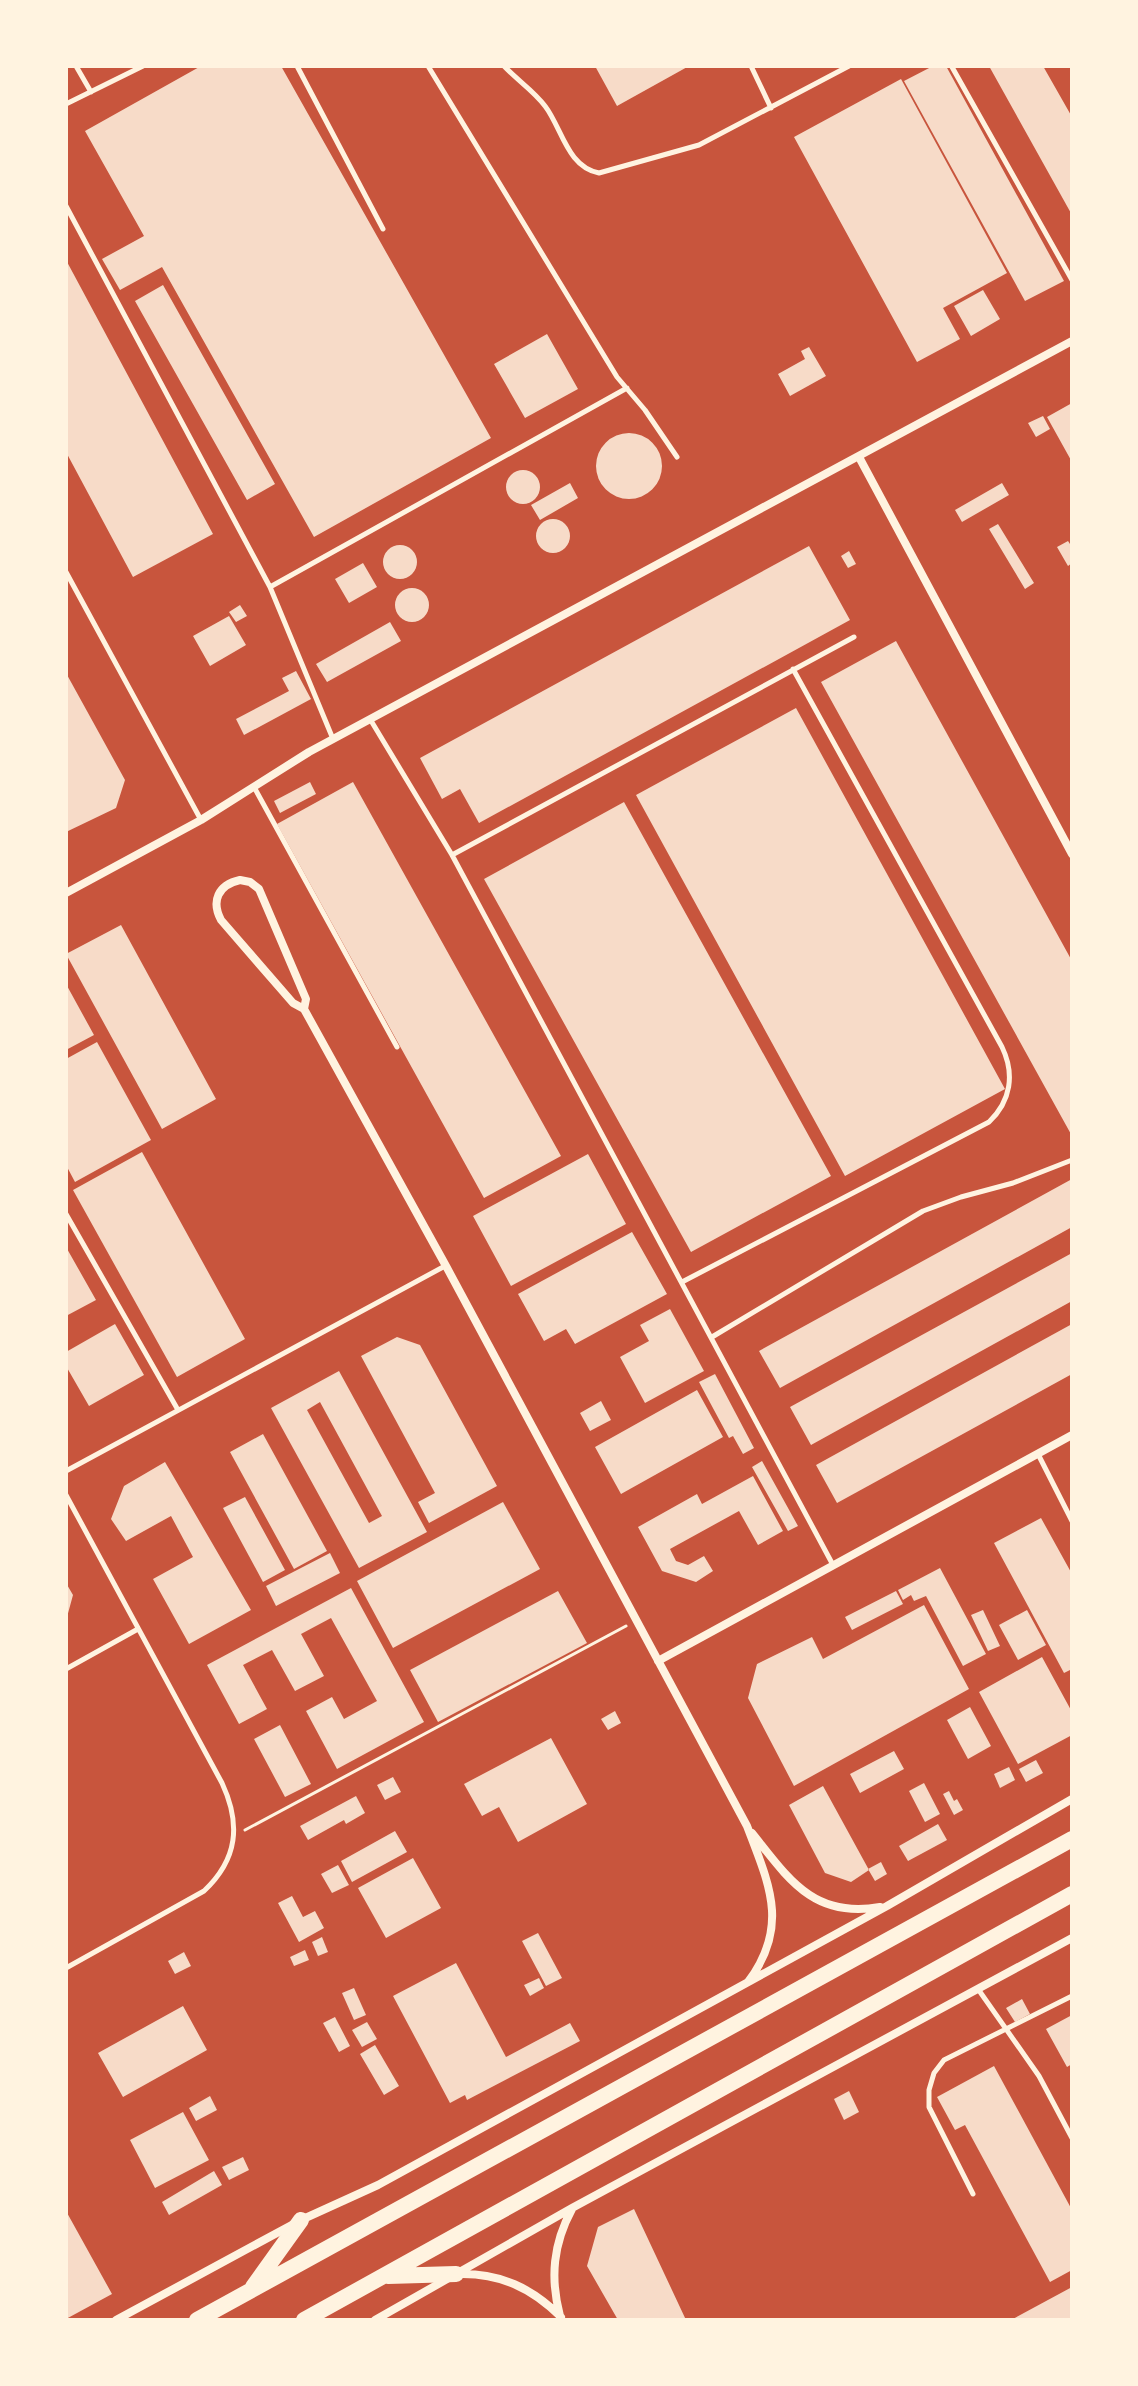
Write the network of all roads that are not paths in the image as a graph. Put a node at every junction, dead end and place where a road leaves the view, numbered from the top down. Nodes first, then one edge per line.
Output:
1 (76, 66) edge
2 (143, 66) edge
3 (297, 66) edge
4 (428, 66) edge
5 (504, 66) edge
6 (751, 66) edge
7 (849, 66) edge
8 (952, 67) edge
9 (91, 92) junction
10 (66, 104) edge
11 (771, 108) junction
12 (66, 206) edge
13 (383, 229) dead end
14 (1072, 280) edge
15 (1072, 341) edge
16 (627, 388) junction
17 (677, 457) dead end
18 (859, 457) junction
19 (66, 572) edge
20 (270, 587) junction
21 (854, 637) dead end
22 (793, 669) junction
23 (370, 719) junction
24 (333, 739) junction
25 (254, 787) junction
26 (201, 820) junction
27 (1072, 854) edge
28 (452, 855) junction
29 (66, 893) edge
30 (304, 1009) junction
31 (397, 1047) dead end
32 (1072, 1160) edge
33 (66, 1214) edge
34 (446, 1266) junction
35 (682, 1282) junction
36 (712, 1337) junction
37 (178, 1410) junction
38 (1072, 1435) edge
39 (1038, 1454) junction
40 (66, 1471) edge
41 (66, 1495) edge
42 (1072, 1521) edge
43 (833, 1565) junction
44 (138, 1629) junction
45 (658, 1661) junction
46 (66, 1669) edge
47 (1072, 1799) edge
48 (747, 1826) junction
49 (1072, 1839) edge
50 (1072, 1894) edge
51 (887, 1906) junction
52 (1072, 1938) edge
53 (66, 1968) edge
54 (748, 1982) junction
55 (977, 1988) junction
56 (1072, 1996) edge
57 (1005, 2030) junction
58 (1072, 2138) edge
59 (973, 2194) dead end
60 (572, 2208) junction
61 (301, 2220) junction
62 (456, 2274) junction
63 (383, 2276) junction
64 (249, 2291) junction
65 (562, 2319) edge
66 (116, 2320) edge
67 (197, 2320) edge
68 (304, 2320) edge
69 (375, 2320) edge

1 - 9 lane
2 - 9 lane
3 - 13 lane
4 - 16 lane
5 - 11 lane
6 - 11 lane
7 - 11 lane
8 - 14 lane
9 - 10 lane
12 - 20 lane
15 - 18 street
16 - 17 lane
16 - 20 lane
18 - 23 street
18 - 27 street
19 - 26 lane
20 - 24 lane
21 - 22 lane
22 - 28 lane
22 - 35 lane
23 - 24 street
23 - 28 lane
24 - 25 street
25 - 26 street
25 - 31 lane
26 - 29 street
28 - 35 lane
30 - 30 street
30 - 34 street
32 - 36 lane
33 - 37 lane
34 - 37 lane
34 - 45 street
35 - 36 lane
36 - 43 lane
37 - 40 lane
38 - 39 street
39 - 42 lane
39 - 43 street
41 - 44 lane
43 - 45 street
44 - 46 lane
44 - 53 lane
45 - 48 street
47 - 51 street
48 - 51 street
48 - 54 street
49 - 64 main road
50 - 63 main road
51 - 54 street
52 - 55 street
54 - 61 street
55 - 57 lane
55 - 60 street
56 - 57 lane
57 - 58 lane
57 - 59 lane
60 - 62 street
60 - 65 street
61 - 64 main road
61 - 66 street
62 - 63 main road
62 - 65 street
62 - 69 street
63 - 68 main road
64 - 67 main road

